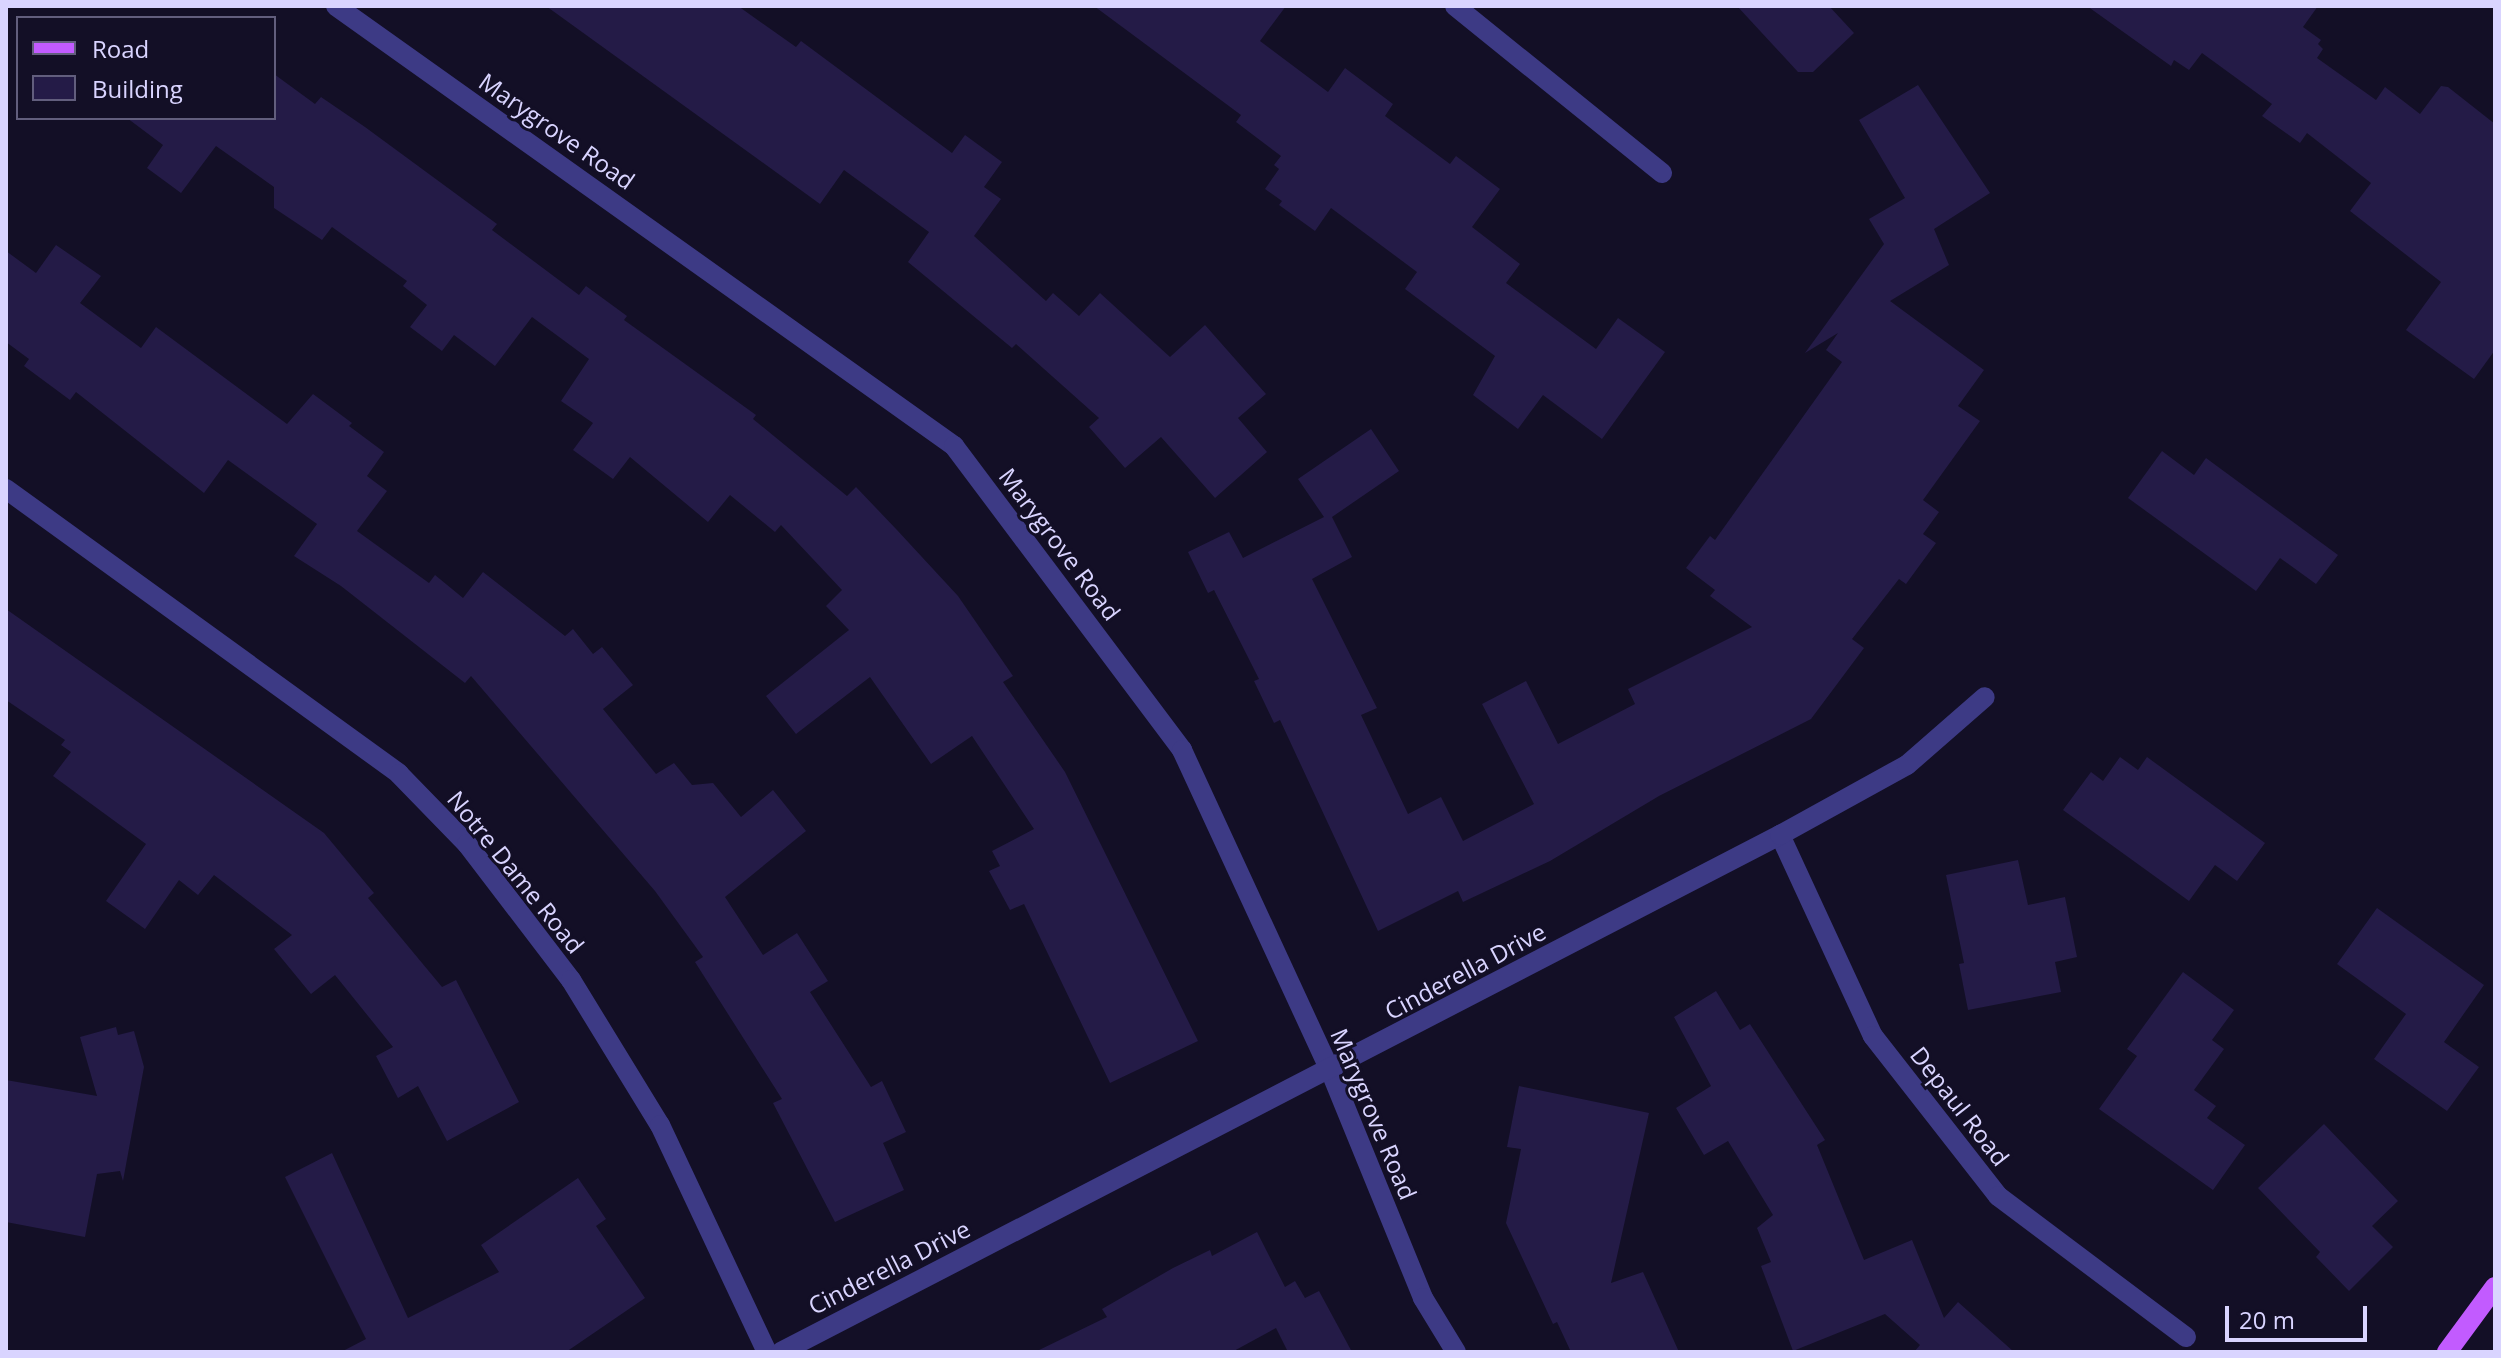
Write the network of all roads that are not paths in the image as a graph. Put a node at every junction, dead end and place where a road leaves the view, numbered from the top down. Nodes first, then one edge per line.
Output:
1 (336, 6) edge
2 (1455, 6) edge
3 (1662, 173) dead end
4 (6, 489) edge
5 (1985, 697) dead end
6 (1780, 835) junction
7 (1330, 1070) junction
8 (2495, 1287) edge
9 (2186, 1337) dead end
10 (767, 1352) edge
11 (781, 1352) edge
12 (1456, 1352) edge
13 (2447, 1352) edge

1 - 7 street, Marygrove Road
2 - 3 street
4 - 10 street, Notre Dame Road
5 - 6 street, Cinderella Drive
6 - 7 street, Cinderella Drive
6 - 9 street, Depaul Road
7 - 11 street, Cinderella Drive
7 - 12 street, Marygrove Road
8 - 13 main road

